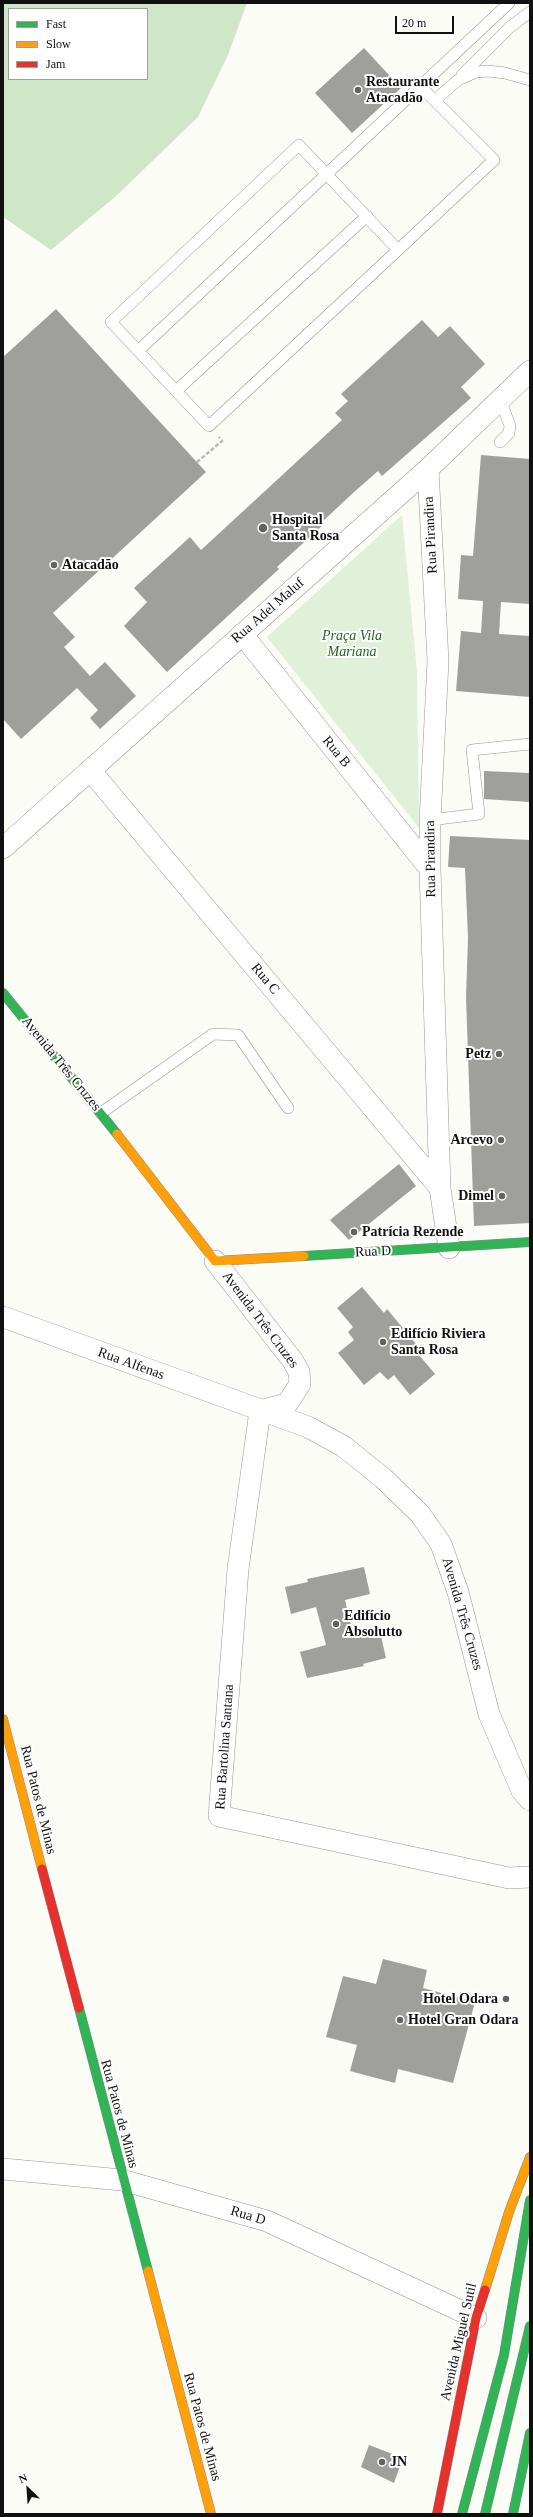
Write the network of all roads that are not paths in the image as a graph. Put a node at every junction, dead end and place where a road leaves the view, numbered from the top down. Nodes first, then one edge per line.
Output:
1 (509, 3) edge
2 (530, 12) edge
3 (466, 43) junction
4 (476, 68) junction
5 (530, 80) edge
6 (420, 86) junction
7 (435, 100) junction
8 (326, 174) junction
9 (367, 216) junction
10 (398, 250) junction
11 (138, 351) junction
12 (530, 371) edge
13 (176, 391) junction
14 (500, 399) junction
15 (500, 442) dead end
16 (428, 469) junction
17 (242, 634) junction
18 (530, 744) edge
19 (90, 770) junction
20 (430, 820) junction
21 (3, 848) edge
22 (430, 869) junction
23 (3, 993) edge
24 (288, 1108) dead end
25 (101, 1113) junction
26 (440, 1188) junction
27 (530, 1242) edge
28 (449, 1248) junction
29 (215, 1261) junction
30 (3, 1317) edge
31 (260, 1411) junction
32 (3, 1719) edge
33 (9, 1768) edge
34 (530, 1800) edge
35 (530, 1877) edge
36 (530, 2157) edge
37 (3, 2169) edge
38 (122, 2180) junction
39 (530, 2200) edge
40 (476, 2318) junction
41 (530, 2326) edge
42 (530, 2433) edge
43 (211, 2514) edge
44 (437, 2514) edge
45 (462, 2514) edge
46 (485, 2514) edge
47 (513, 2514) edge

1 - 3 lane
2 - 4 lane
3 - 4 lane
3 - 6 lane
4 - 5 lane
4 - 7 lane
6 - 7 lane
6 - 8 lane
7 - 10 lane
8 - 9 lane
8 - 11 lane
8 - 11 lane
9 - 10 lane
9 - 13 lane
10 - 13 lane
11 - 13 lane
12 - 14 street, Rua Adel Maluf
14 - 15 lane
14 - 16 street, Rua Adel Maluf
16 - 17 street, Rua Adel Maluf
16 - 20 street, Rua Pirandira
17 - 19 street, Rua Adel Maluf
17 - 22 street, Rua B
18 - 20 lane
19 - 21 street, Rua Adel Maluf
19 - 26 street, Rua C
20 - 22 street, Rua Pirandira
22 - 26 street, Rua Pirandira
23 - 25 main road, Avenida Três Cruzes
24 - 25 lane
25 - 29 main road, Avenida Três Cruzes
26 - 28 street, Rua Pirandira
27 - 28 main road, Rua D
28 - 29 main road, Rua D
29 - 31 street, Avenida Três Cruzes
30 - 31 street, Rua Alfenas
31 - 34 street, Avenida Três Cruzes
31 - 35 street, Rua Bartolina Santana
32 - 33 main road, Rua Patos de Minas
33 - 38 main road, Rua Patos de Minas
36 - 40 main road, Avenida Miguel Sutil
37 - 38 street, Rua D
38 - 40 street, Rua D
38 - 43 main road, Rua Patos de Minas
39 - 45 main road
40 - 44 main road, Avenida Miguel Sutil
41 - 46 main road
42 - 47 main road

